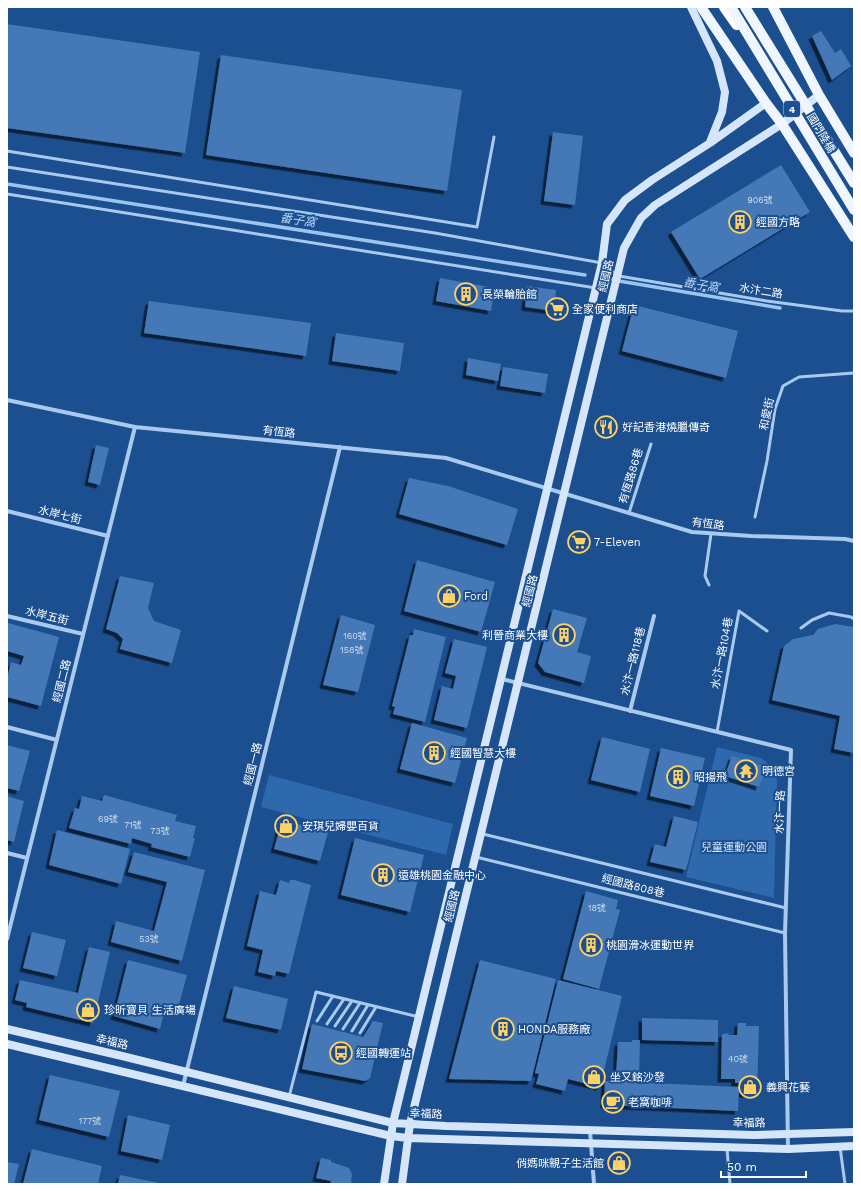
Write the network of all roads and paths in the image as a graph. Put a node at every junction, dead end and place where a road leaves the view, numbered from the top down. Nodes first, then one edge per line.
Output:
1 (691, 7) edge
2 (701, 7) edge
3 (725, 7) edge
4 (731, 7) edge
5 (745, 7) edge
6 (773, 7) edge
7 (751, 42) junction
8 (819, 95) junction
9 (766, 103) junction
10 (782, 124) junction
11 (494, 137) dead end
12 (710, 143) junction
13 (7, 151) edge
14 (854, 153) edge
15 (7, 167) edge
16 (854, 183) edge
17 (7, 194) edge
18 (854, 210) edge
19 (854, 237) edge
20 (602, 262) junction
21 (618, 276) junction
22 (596, 288) junction
23 (854, 311) edge
24 (854, 373) edge
25 (7, 400) edge
26 (135, 427) junction
27 (651, 444) dead end
28 (340, 447) junction
29 (548, 488) junction
30 (564, 494) junction
31 (7, 511) edge
32 (630, 513) junction
33 (755, 517) dead end
34 (710, 534) junction
35 (108, 536) junction
36 (854, 541) edge
37 (709, 585) dead end
38 (7, 616) edge
39 (654, 616) dead end
40 (854, 619) edge
41 (801, 628) dead end
42 (767, 631) dead end
43 (83, 634) junction
44 (502, 679) junction
45 (519, 683) junction
46 (630, 710) junction
47 (7, 727) edge
48 (717, 732) junction
49 (57, 740) junction
50 (481, 834) junction
51 (7, 853) edge
52 (476, 857) junction
53 (27, 858) junction
54 (786, 908) junction
55 (785, 933) junction
56 (7, 939) edge
57 (333, 996) junction
58 (344, 999) junction
59 (352, 1001) junction
60 (360, 1003) junction
61 (368, 1005) junction
62 (376, 1007) junction
63 (419, 1017) junction
64 (317, 1021) dead end
65 (327, 1024) dead end
66 (335, 1026) dead end
67 (343, 1029) dead end
68 (7, 1030) edge
69 (352, 1031) dead end
70 (360, 1033) dead end
71 (7, 1044) edge
72 (186, 1072) junction
73 (183, 1086) junction
74 (289, 1097) junction
75 (393, 1122) junction
76 (410, 1124) junction
77 (590, 1130) junction
78 (854, 1132) edge
79 (788, 1134) junction
80 (391, 1136) junction
81 (408, 1138) junction
82 (591, 1143) junction
83 (854, 1146) edge
84 (727, 1147) junction
85 (840, 1147) junction
86 (788, 1149) junction
87 (384, 1184) edge
88 (402, 1184) edge
89 (594, 1184) edge
90 (730, 1184) edge
91 (845, 1184) edge

1 - 12 street
2 - 9 main road, 4
3 - 7 highway, bridge
4 - 7 main road, 國門陸橋 / 4, bridge
5 - 16 main road, 國門陸橋 / 4, bridge
6 - 8 main road
7 - 18 main road, 國門陸橋 / 4, bridge
8 - 10 street, 經國路
8 - 14 main road
9 - 10 main road, 4
9 - 12 street, 經國路
10 - 19 main road, 4
10 - 21 street, 經國路
11 - 13 lane
12 - 20 street, 經國路
15 - 20 lane
17 - 22 lane
20 - 21 lane
20 - 22 street, 經國路
21 - 22 lane
21 - 23 lane, 水汴二路
21 - 30 street, 經國路
22 - 29 street, 經國路
24 - 33 lane, 和愛街
25 - 26 street, 有恆路
26 - 28 street, 有恆路
26 - 35 street, 經國二路
27 - 32 lane, 有恆路86巷
28 - 29 street, 有恆路
28 - 72 street, 經國一路
29 - 30 street, 有恆路
29 - 44 street, 經國路
30 - 32 street, 有恆路
30 - 45 street, 經國路
31 - 35 street, 水岸七街
32 - 34 street, 有恆路
34 - 36 street, 有恆路
34 - 37 lane
35 - 43 street, 經國二路
38 - 43 street, 水岸五街
39 - 46 street, 水汴一路118巷
40 - 41 lane
42 - 48 lane, 水汴一路104巷
43 - 49 street, 經國二路
44 - 45 street, 水汴一路
44 - 63 street, 經國路
45 - 46 street, 水汴一路
45 - 50 street, 經國路
46 - 48 street, 水汴一路
47 - 49 street
48 - 54 street, 水汴一路
49 - 53 street, 經國二路
50 - 52 street, 經國路
50 - 54 lane, 經國路808巷
51 - 53 street
52 - 55 lane, 經國路808巷
52 - 76 street, 經國路
53 - 56 street, 經國二路
54 - 55 street, 水汴一路
55 - 79 street, 水汴一路
57 - 58 lane
57 - 64 lane
57 - 74 lane
58 - 59 lane
58 - 65 lane
59 - 60 lane
59 - 66 lane
60 - 61 lane
60 - 67 lane
61 - 62 lane
61 - 69 lane
62 - 63 lane
62 - 70 lane
63 - 75 street, 經國路
68 - 72 street, 幸福路
71 - 73 street
72 - 73 street, 經國一路
72 - 74 street, 幸福路
73 - 80 street
74 - 75 street, 幸福路
75 - 76 street, 幸福路
75 - 80 street, 經國路
76 - 77 street, 幸福路
76 - 81 street, 經國路
77 - 79 street, 幸福路
77 - 82 street
78 - 79 street, 幸福路
79 - 86 street, 水汴一路
80 - 81 street
80 - 87 street, 經國路
81 - 82 street
81 - 88 street, 經國路
82 - 84 street
82 - 89 street
83 - 85 street
84 - 86 street
84 - 90 lane
85 - 86 street
85 - 91 lane

